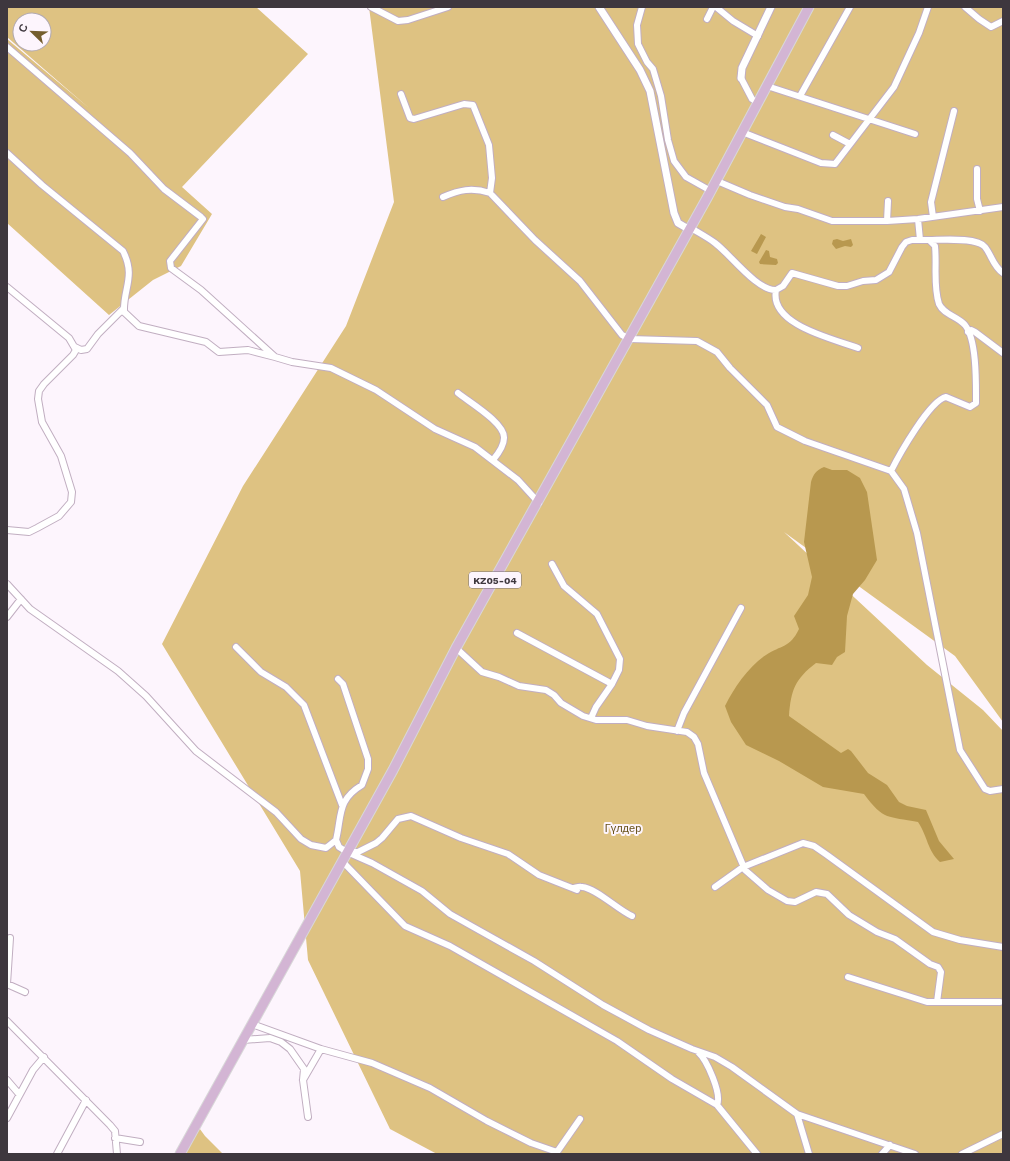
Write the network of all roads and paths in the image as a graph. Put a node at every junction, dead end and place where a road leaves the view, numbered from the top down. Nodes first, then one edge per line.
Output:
1 (371, 7) edge
2 (448, 7) edge
3 (599, 7) edge
4 (639, 7) edge
5 (642, 7) edge
6 (713, 7) edge
7 (716, 7) edge
8 (771, 7) edge
9 (809, 7) edge
10 (850, 7) edge
11 (928, 7) edge
12 (965, 7) edge
13 (640, 14) junction
14 (707, 19) dead end
15 (1003, 21) edge
16 (758, 36) junction
17 (7, 47) edge
18 (741, 78) joint
19 (767, 86) junction
20 (401, 94) dead end
21 (800, 96) junction
22 (759, 103) junction
23 (954, 111) dead end
24 (869, 119) junction
25 (742, 132) junction
26 (915, 134) dead end
27 (833, 135) dead end
28 (850, 144) junction
29 (7, 153) edge
30 (977, 169) dead end
31 (717, 181) junction
32 (711, 191) junction
33 (490, 193) junction
34 (443, 197) dead end
35 (888, 201) dead end
36 (1003, 207) edge
37 (980, 211) junction
38 (933, 217) junction
39 (918, 219) junction
40 (887, 221) junction
41 (690, 229) junction
42 (920, 240) junction
43 (929, 240) junction
44 (1003, 273) edge
45 (7, 287) edge
46 (776, 290) junction
47 (124, 312) junction
48 (968, 332) junction
49 (630, 338) junction
50 (75, 347) junction
51 (858, 348) dead end
52 (1003, 354) edge
53 (275, 357) junction
54 (458, 394) dead end
55 (493, 460) junction
56 (891, 471) junction
57 (538, 503) junction
58 (7, 530) edge
59 (552, 564) dead end
60 (7, 584) edge
61 (21, 599) junction
62 (741, 608) dead end
63 (7, 617) edge
64 (517, 633) dead end
65 (236, 647) dead end
66 (456, 648) junction
67 (338, 679) dead end
68 (612, 684) junction
69 (591, 718) junction
70 (677, 731) junction
71 (1003, 788) edge
72 (342, 805) junction
73 (336, 840) junction
74 (347, 852) junction
75 (342, 861) junction
76 (743, 867) junction
77 (714, 887) dead end
78 (632, 916) dead end
79 (10, 938) dead end
80 (1003, 947) edge
81 (848, 977) dead end
82 (7, 985) edge
83 (25, 992) dead end
84 (937, 1002) junction
85 (1000, 1002) dead end
86 (7, 1021) edge
87 (252, 1024) junction
88 (243, 1040) junction
89 (321, 1049) junction
90 (696, 1051) junction
91 (44, 1057) junction
92 (7, 1080) edge
93 (303, 1080) junction
94 (19, 1094) junction
95 (86, 1100) junction
96 (717, 1105) junction
97 (797, 1114) junction
98 (7, 1118) edge
99 (308, 1118) dead end
100 (580, 1119) dead end
101 (1003, 1134) edge
102 (115, 1138) junction
103 (140, 1142) dead end
104 (890, 1146) junction
105 (559, 1153) edge
106 (57, 1154) edge
107 (117, 1154) edge
108 (181, 1154) edge
109 (757, 1154) edge
110 (809, 1154) edge
111 (882, 1154) edge
112 (916, 1154) edge
113 (962, 1154) edge

1 - 2 street
3 - 41 street
4 - 13 street
5 - 13 street
6 - 14 street
7 - 16 street
8 - 16 street
9 - 19 main road, KZ05-04
10 - 21 street
11 - 24 street
12 - 15 street
13 - 32 street
16 - 18 street
17 - 53 street
18 - 22 street
19 - 21 street
19 - 22 main road, KZ05-04
20 - 33 street
21 - 24 street
22 - 25 main road, KZ05-04
23 - 38 street
24 - 26 street
24 - 28 street
25 - 28 street
25 - 31 main road, KZ05-04
27 - 28 street
29 - 47 street
30 - 37 street
31 - 32 main road, KZ05-04
31 - 40 street
32 - 41 main road, KZ05-04
33 - 34 street
33 - 49 street
35 - 40 street
36 - 37 street
37 - 38 street
38 - 39 street
39 - 40 street
39 - 42 street
41 - 46 street
41 - 49 main road, KZ05-04
42 - 43 street
42 - 46 street
43 - 44 street
43 - 48 street
45 - 50 street
46 - 51 street
47 - 50 street
47 - 53 street
48 - 52 street
48 - 56 street
49 - 56 street
49 - 57 main road, KZ05-04
50 - 58 street
53 - 55 street
54 - 55 street
55 - 57 street
56 - 71 street
57 - 66 main road, KZ05-04
59 - 68 street
60 - 61 street
61 - 63 street
61 - 73 street
62 - 70 street
64 - 68 street
65 - 72 street
66 - 69 street
66 - 74 main road, KZ05-04
67 - 72 street
68 - 69 street
69 - 70 street
70 - 76 street
72 - 73 street
73 - 74 street
74 - 75 main road, KZ05-04
74 - 78 street
74 - 90 street
75 - 87 main road, KZ05-04
75 - 96 street
76 - 77 street
76 - 80 street
76 - 84 street
79 - 82 street
81 - 84 street
82 - 83 street
84 - 85 street
86 - 91 street
87 - 88 main road, KZ05-04
87 - 89 street
88 - 93 street
88 - 108 main road, KZ05-04
89 - 93 street
89 - 105 street
90 - 96 street
90 - 97 street
91 - 94 street
91 - 95 street
92 - 94 street
93 - 99 street
94 - 98 street
95 - 102 street
95 - 106 street
96 - 109 street
97 - 104 street
97 - 110 street
100 - 105 street
101 - 113 street
102 - 103 street
102 - 107 street
104 - 111 street
104 - 112 street

